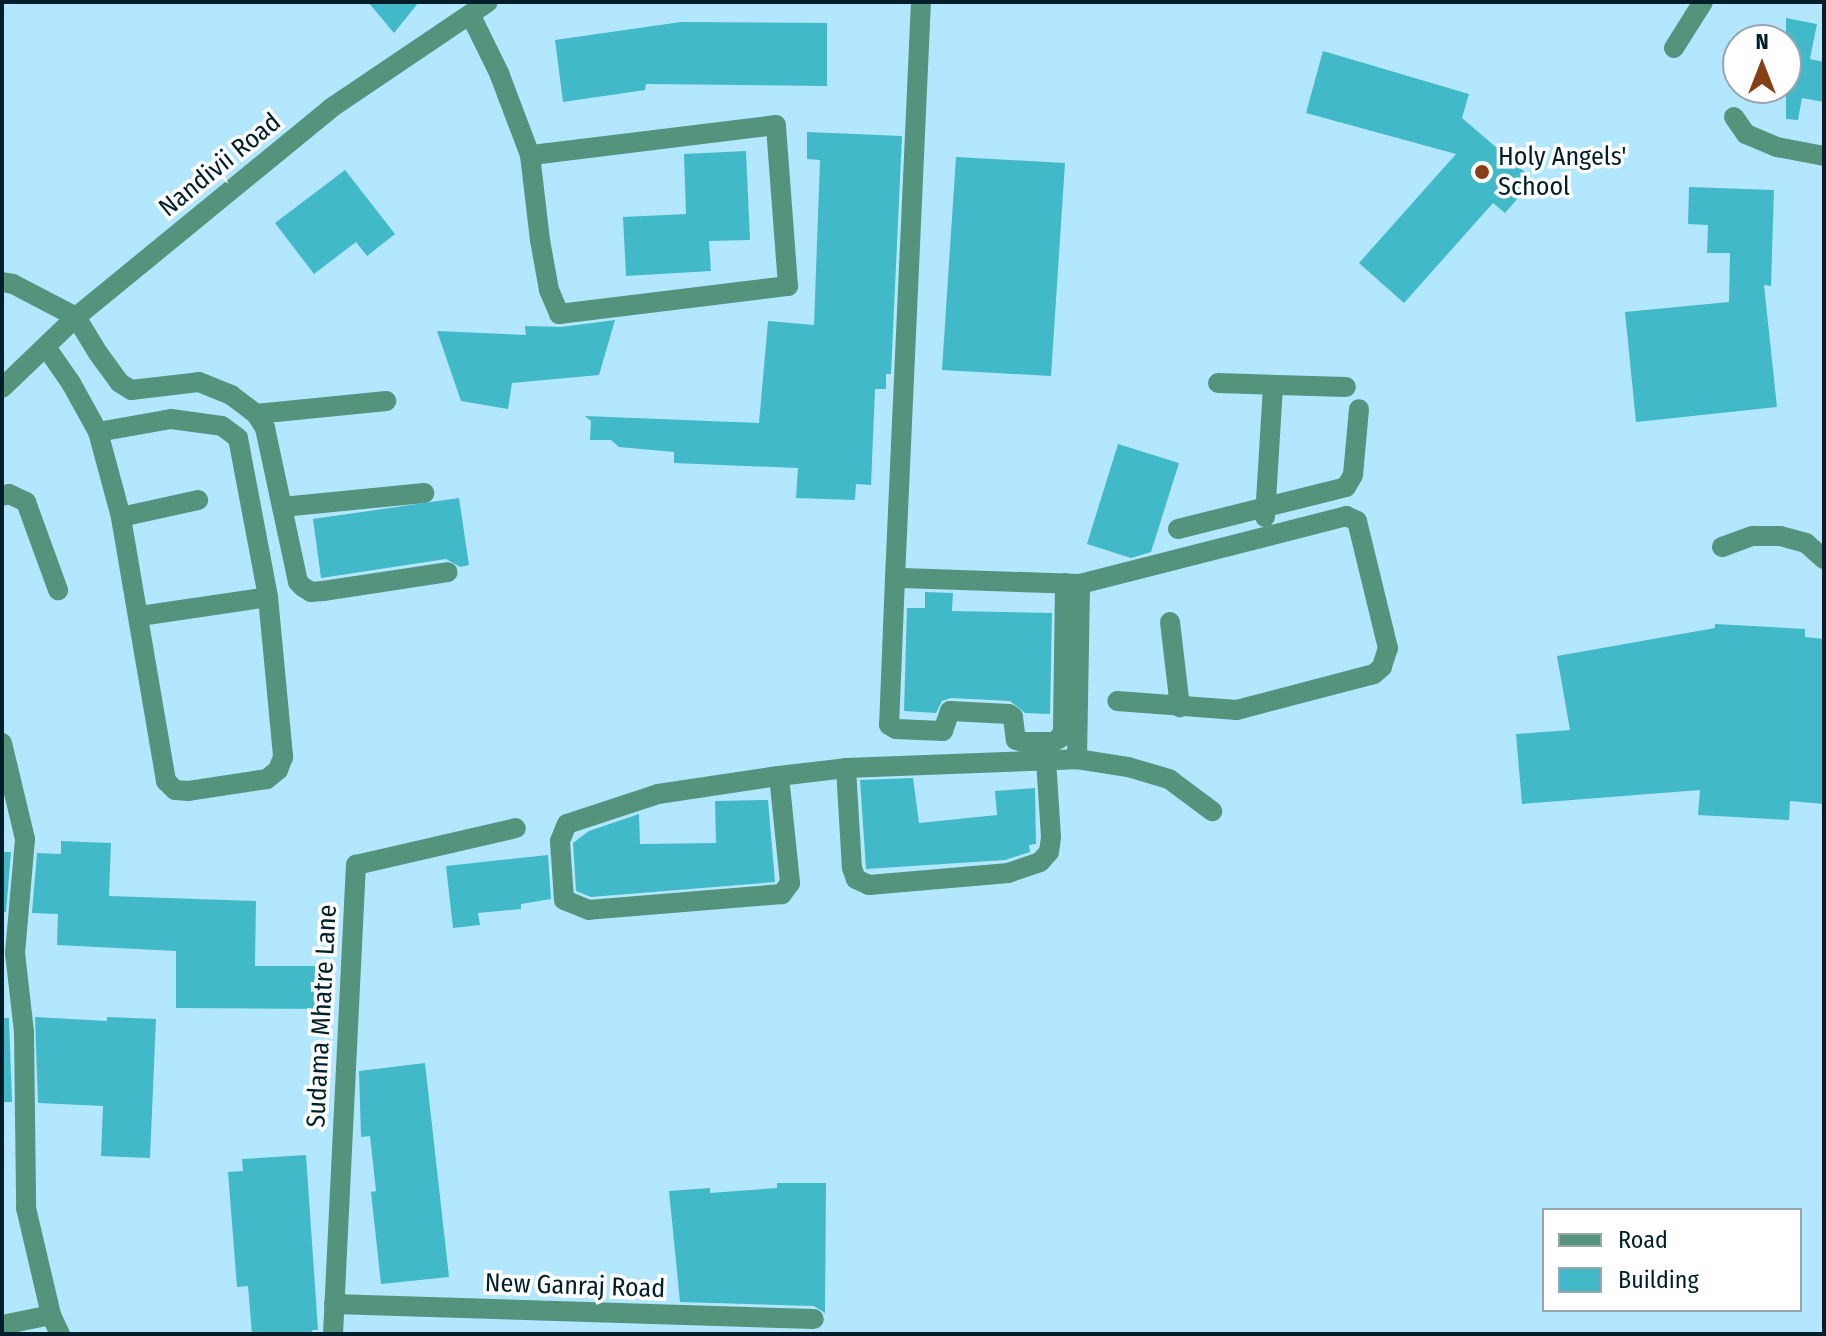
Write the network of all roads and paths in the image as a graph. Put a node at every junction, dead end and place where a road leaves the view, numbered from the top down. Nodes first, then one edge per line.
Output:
1 (488, 2) edge
2 (921, 2) edge
3 (1703, 2) edge
4 (471, 16) junction
5 (1674, 48) dead end
6 (1734, 117) dead end
7 (530, 155) junction
8 (1824, 156) edge
9 (2, 282) edge
10 (76, 317) junction
11 (46, 347) junction
12 (1218, 383) dead end
13 (1273, 385) junction
14 (167, 386) junction
15 (1346, 387) dead end
16 (2, 388) edge
17 (386, 401) dead end
18 (1359, 409) dead end
19 (256, 414) junction
20 (171, 419) junction
21 (98, 432) junction
22 (424, 493) dead end
23 (2, 496) edge
24 (198, 500) dead end
25 (282, 507) junction
26 (1265, 507) junction
27 (121, 517) junction
28 (1178, 529) dead end
29 (1264, 537) junction
30 (1722, 547) dead end
31 (1824, 559) edge
32 (448, 572) dead end
33 (895, 578) junction
34 (1072, 584) junction
35 (58, 590) dead end
36 (268, 597) junction
37 (140, 616) junction
38 (1170, 622) dead end
39 (1117, 701) dead end
40 (1180, 707) junction
41 (2, 743) edge
42 (1077, 759) junction
43 (1046, 760) junction
44 (846, 768) junction
45 (779, 776) junction
46 (1212, 811) dead end
47 (516, 828) dead end
48 (334, 1304) junction
49 (51, 1315) junction
50 (814, 1319) dead end
51 (2, 1325) edge
52 (60, 1334) edge
53 (333, 1334) edge

1 - 4 street, Nandivii Road
2 - 33 street
3 - 5 street
4 - 7 street
4 - 10 street, Nandivii Road
6 - 8 street
7 - 7 street
9 - 10 street
10 - 11 street, Nandivii Road
10 - 14 street
11 - 16 street, Nandivii Road
11 - 21 street
12 - 13 street
13 - 15 street
13 - 26 street
14 - 19 street
14 - 20 street
17 - 19 street
18 - 26 street
19 - 25 street
20 - 21 street
20 - 36 street
21 - 27 street
22 - 25 street
23 - 35 street
24 - 27 street
25 - 32 street
26 - 28 street
26 - 29 street
27 - 37 street
29 - 34 street
29 - 40 street
30 - 31 street
33 - 34 street
33 - 34 street
34 - 42 street
36 - 37 street
36 - 37 street
38 - 40 street
39 - 40 street
41 - 49 street
42 - 43 street
42 - 46 street
43 - 44 street
43 - 44 street
44 - 45 street
45 - 45 street
47 - 48 street, Sudama Mhatre Lane
48 - 50 street, New Ganraj Road
48 - 53 street, Sudama Mhatre Lane
49 - 51 street
49 - 52 street

